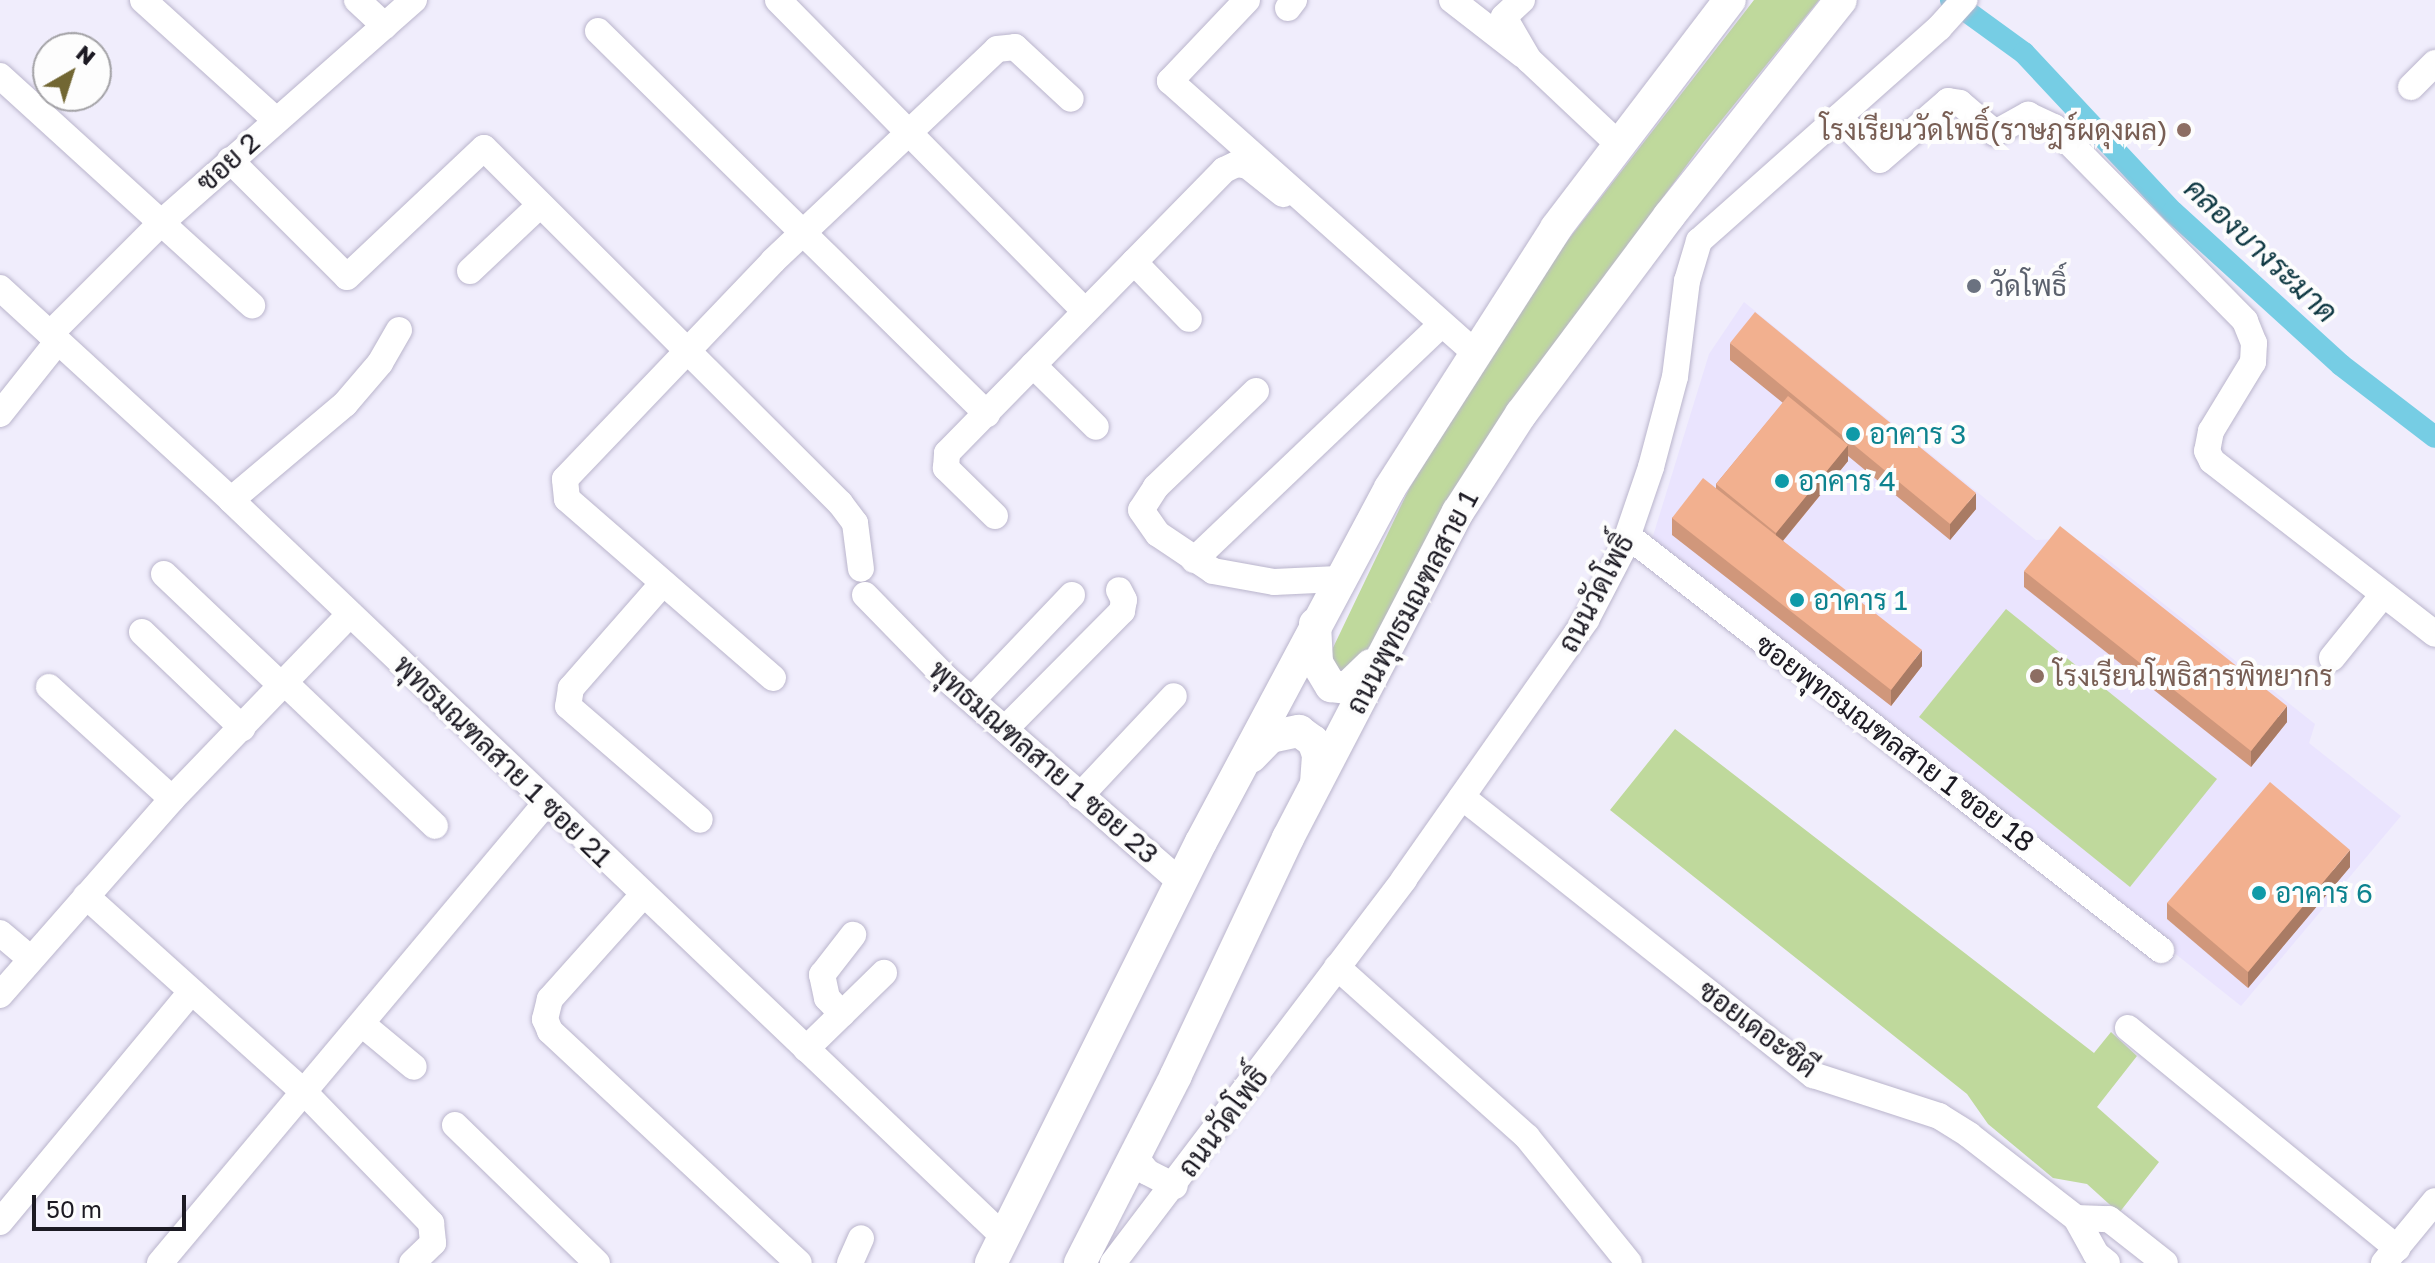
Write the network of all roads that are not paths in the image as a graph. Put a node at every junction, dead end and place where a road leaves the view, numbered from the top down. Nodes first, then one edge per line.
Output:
1 (143, 0) edge
2 (357, 0) edge
3 (414, 0) edge
4 (778, 0) edge
5 (1247, 0) edge
6 (1452, 0) edge
7 (1730, 0) edge
8 (1964, 0) edge
9 (1838, 4) edge
10 (1504, 6) edge
11 (385, 26) junction
12 (598, 31) dead end
13 (1529, 60) junction
14 (2435, 63) edge
15 (0, 76) edge
16 (2411, 87) dead end
17 (1071, 99) dead end
18 (1839, 117) junction
19 (276, 120) junction
20 (909, 128) junction
21 (1618, 144) junction
22 (230, 160) junction
23 (1283, 194) dead end
24 (540, 205) junction
25 (1669, 216) junction
26 (162, 222) junction
27 (802, 232) junction
28 (1699, 241) junction
29 (1134, 262) junction
30 (470, 271) dead end
31 (0, 288) edge
32 (252, 305) dead end
33 (1085, 311) junction
34 (1189, 319) dead end
35 (1441, 325) junction
36 (399, 330) dead end
37 (54, 338) junction
38 (690, 351) junction
39 (1474, 352) junction
40 (1033, 365) junction
41 (1256, 391) dead end
42 (0, 414) edge
43 (987, 414) junction
44 (1096, 427) dead end
45 (231, 500) junction
46 (995, 516) dead end
47 (1628, 536) junction
48 (1194, 560) junction
49 (164, 574) dead end
50 (1338, 579) junction
51 (663, 583) junction
52 (1119, 590) dead end
53 (1072, 595) dead end
54 (2382, 596) junction
55 (348, 616) junction
56 (1315, 624) junction
57 (142, 632) dead end
58 (2435, 634) edge
59 (1384, 650) junction
60 (2332, 658) dead end
61 (773, 678) dead end
62 (283, 685) junction
63 (49, 687) dead end
64 (1174, 696) dead end
65 (972, 700) junction
66 (242, 728) junction
67 (1005, 729) junction
68 (1238, 770) junction
69 (1315, 784) junction
70 (1080, 796) junction
71 (1462, 797) junction
72 (172, 799) junction
73 (546, 803) junction
74 (700, 820) dead end
75 (435, 826) dead end
76 (1182, 883) junction
77 (643, 895) junction
78 (86, 896) junction
79 (0, 933) edge
80 (853, 935) dead end
81 (2161, 950) dead end
82 (31, 959) junction
83 (1337, 967) junction
84 (884, 973) dead end
85 (191, 992) junction
86 (0, 995) edge
87 (842, 1014) junction
88 (362, 1024) junction
89 (2128, 1028) dead end
90 (806, 1049) junction
91 (414, 1067) dead end
92 (306, 1094) junction
93 (455, 1125) dead end
94 (1135, 1157) junction
95 (1175, 1186) junction
96 (2435, 1201) edge
97 (2076, 1218) junction
98 (0, 1222) edge
99 (861, 1238) dead end
100 (998, 1250) edge
101 (2390, 1255) edge
102 (160, 1263) edge
103 (412, 1263) edge
104 (597, 1263) edge
105 (799, 1263) edge
106 (850, 1263) edge
107 (1080, 1263) edge
108 (1113, 1263) edge
109 (1629, 1263) edge
110 (2107, 1263) edge
111 (2165, 1263) edge

1 - 19 street
2 - 11 street
3 - 11 street, ซอย 2
4 - 20 street
5 - 35 street
6 - 13 street
7 - 21 main road
8 - 18 street
9 - 25 main road, ถนนพุทธมณฑลสาย 1
10 - 13 street
11 - 19 street, ซอย 2
12 - 27 street
13 - 21 street
14 - 16 street
15 - 26 street
17 - 20 street
18 - 28 street
18 - 54 street
19 - 22 street, ซอย 2
20 - 27 street
20 - 33 street
21 - 39 main road
22 - 24 street
22 - 26 street, ซอย 2
23 - 29 street
24 - 30 street
24 - 38 street
25 - 28 street
25 - 59 main road, ถนนพุทธมณฑลสาย 1
26 - 32 street
26 - 37 street, ซอย 2
27 - 38 street
27 - 43 street
28 - 47 street, ถนนวัดโพธิ์
29 - 33 street
29 - 34 street
31 - 37 street, พุทธมณฑลสาย 1 ซอย 21
33 - 40 street
35 - 39 street
35 - 48 street
36 - 45 street
37 - 42 street, ซอย 2
37 - 45 street, พุทธมณฑลสาย 1 ซอย 21
38 - 51 street
38 - 65 street, พุทธมณฑลสาย 1 ซอย 23
39 - 50 main road
40 - 43 street
40 - 44 street
41 - 48 street
43 - 46 street
45 - 55 street, พุทธมณฑลสาย 1 ซอย 21
47 - 71 street, ถนนวัดโพธิ์
47 - 81 street, ซอยพุทธมณฑลสาย 1 ซอย 18
48 - 50 street
49 - 62 street
50 - 56 main road
51 - 61 street
51 - 74 street
52 - 67 street
53 - 65 street
54 - 58 street
54 - 60 street
55 - 62 street
55 - 73 street, พุทธมณฑลสาย 1 ซอย 21
56 - 59 main road
56 - 68 main road
57 - 66 street
59 - 69 main road, ถนนพุทธมณฑลสาย 1
62 - 66 street
62 - 75 street
63 - 72 street
64 - 70 street
65 - 67 street, พุทธมณฑลสาย 1 ซอย 23
66 - 72 street
67 - 70 street, พุทธมณฑลสาย 1 ซอย 23
68 - 69 main road
68 - 76 main road
69 - 94 main road, ถนนพุทธมณฑลสาย 1
70 - 76 street, พุทธมณฑลสาย 1 ซอย 23
71 - 83 street, ถนนวัดโพธิ์
71 - 97 street, ซอยเดอะซิตี
72 - 78 street
73 - 77 street, พุทธมณฑลสาย 1 ซอย 21
73 - 88 street
76 - 100 main road
77 - 90 street, พุทธมณฑลสาย 1 ซอย 21
77 - 105 street
78 - 82 street
78 - 85 street
79 - 82 street
80 - 87 street
82 - 86 street
83 - 95 street, ถนนวัดโพธิ์
83 - 109 street
84 - 87 street
85 - 92 street
85 - 98 street
87 - 90 street
88 - 91 street
88 - 92 street
89 - 101 street
90 - 100 street, พุทธมณฑลสาย 1 ซอย 21
92 - 102 street
92 - 103 street
93 - 104 street
94 - 95 street, ถนนวัดโพธิ์
94 - 107 main road, ถนนพุทธมณฑลสาย 1
95 - 108 street, ถนนวัดโพธิ์
96 - 101 street
97 - 110 street, ซอยเดอะซิตี
97 - 111 street, ซอยเดอะซิตี
99 - 106 street

